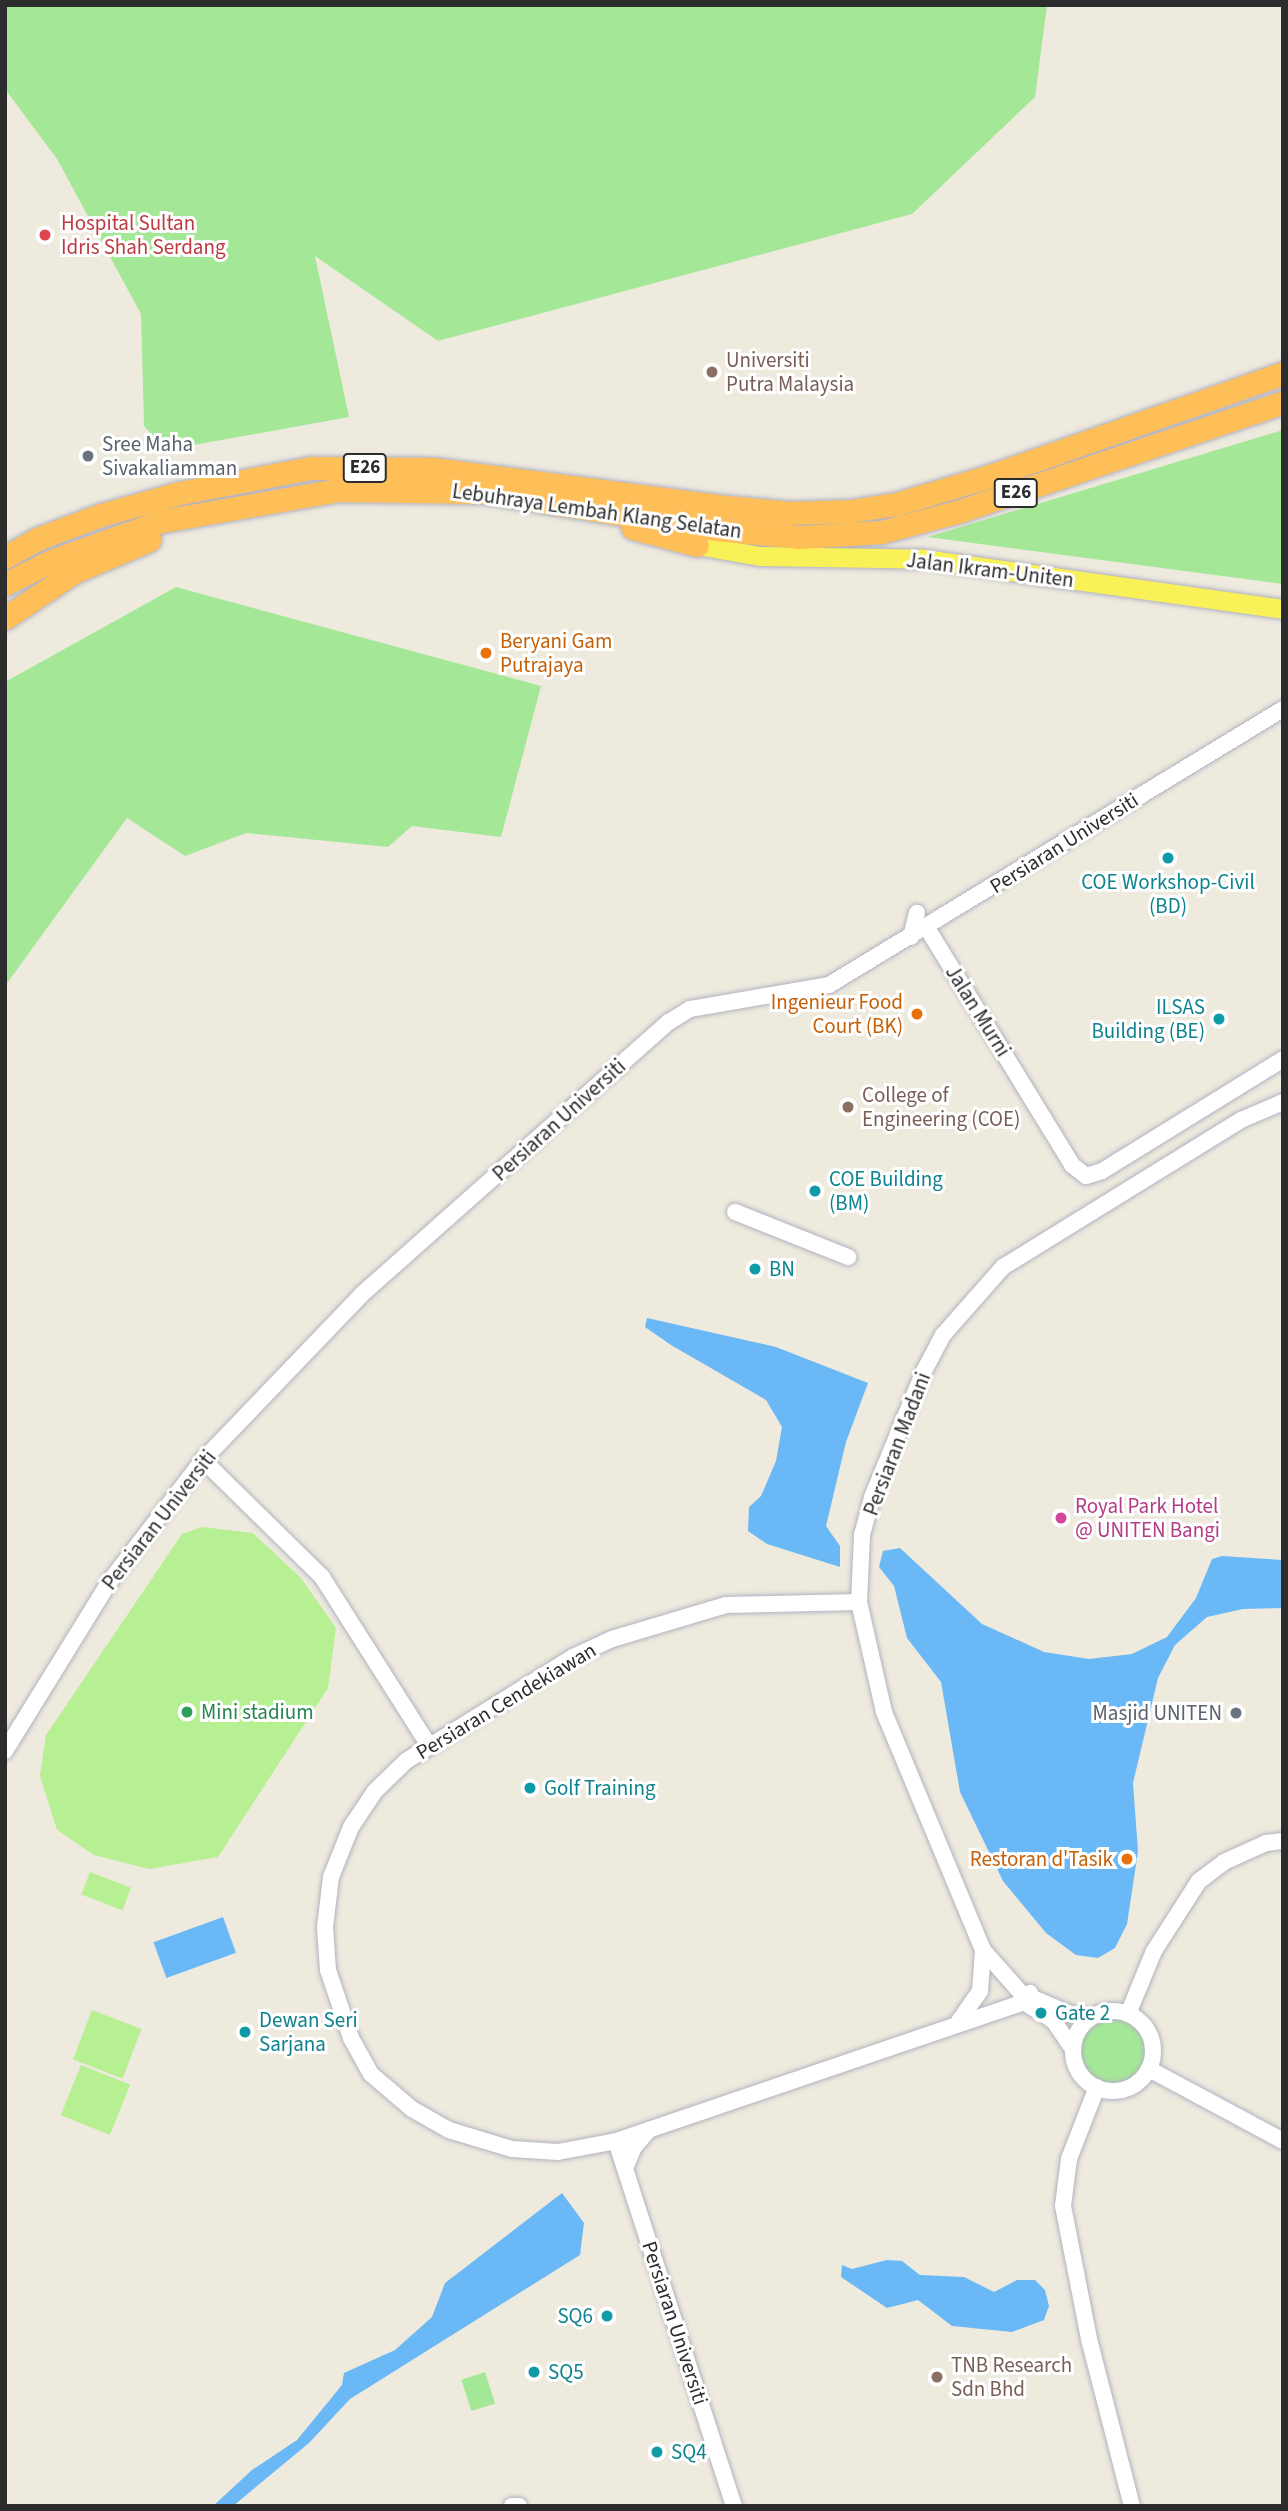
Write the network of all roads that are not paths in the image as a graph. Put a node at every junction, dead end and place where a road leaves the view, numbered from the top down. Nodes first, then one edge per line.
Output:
1 (1283, 373) edge
2 (1283, 402) edge
3 (1283, 411) edge
4 (1215, 426) junction
5 (556, 502) junction
6 (205, 512) junction
7 (697, 545) joint
8 (5, 557) edge
9 (5, 584) edge
10 (1283, 609) edge
11 (5, 618) edge
12 (1283, 709) edge
13 (917, 913) dead end
14 (927, 928) junction
15 (911, 937) junction
16 (940, 949) junction
17 (1283, 1059) edge
18 (1283, 1102) edge
19 (735, 1212) dead end
20 (848, 1257) dead end
21 (223, 1439) junction
22 (203, 1460) junction
23 (225, 1480) junction
24 (187, 1481) junction
25 (859, 1602) junction
26 (428, 1744) junction
27 (5, 1751) edge
28 (1283, 1841) edge
29 (983, 1950) junction
30 (1025, 1996) junction
31 (1128, 2014) junction
32 (1092, 2017) junction
33 (957, 2023) junction
34 (1072, 2048) junction
35 (1149, 2068) junction
36 (1097, 2087) junction
37 (651, 2128) junction
38 (616, 2141) junction
39 (1283, 2141) edge
40 (588, 2146) junction
41 (625, 2168) junction
42 (512, 2506) edge
43 (519, 2506) edge
44 (734, 2506) edge
45 (1132, 2506) edge

1 - 8 highway, Lebuhraya Lembah Klang Selatan / E26
2 - 4 highway
3 - 4 highway
4 - 5 highway, Lebuhraya Lembah Klang Selatan / E26
5 - 6 highway, Lebuhraya Lembah Klang Selatan / E26
5 - 7 highway
6 - 9 highway, Lebuhraya Lembah Klang Selatan / E26
6 - 11 highway
7 - 10 main road, Jalan Ikram-Uniten
12 - 14 street, Persiaran Universiti
13 - 15 street
14 - 15 street, Persiaran Universiti
14 - 16 street, Jalan Murni
15 - 16 street
15 - 21 street, Persiaran Universiti
16 - 17 street, Jalan Murni
18 - 25 street, Persiaran Madani
19 - 20 street
21 - 22 street, Persiaran Universiti
21 - 23 street
22 - 23 street
22 - 24 street, Persiaran Universiti
23 - 24 street
23 - 26 street
24 - 27 street, Persiaran Universiti
25 - 26 street, Persiaran Cendekiawan
25 - 29 street, Persiaran Madani
26 - 40 street, Persiaran Cendekiawan
28 - 31 street
29 - 30 street
29 - 33 street
30 - 32 street
30 - 33 street, Persiaran Cendekiawan
30 - 34 street
31 - 32 street
31 - 35 street
32 - 34 street
33 - 37 street, Persiaran Cendekiawan
34 - 36 street
35 - 36 street
35 - 39 street
36 - 45 street
37 - 38 street, Persiaran Cendekiawan
37 - 41 street
38 - 40 street, Persiaran Cendekiawan
38 - 41 street, Persiaran Universiti
40 - 41 street
41 - 44 street, Persiaran Universiti
42 - 43 street

